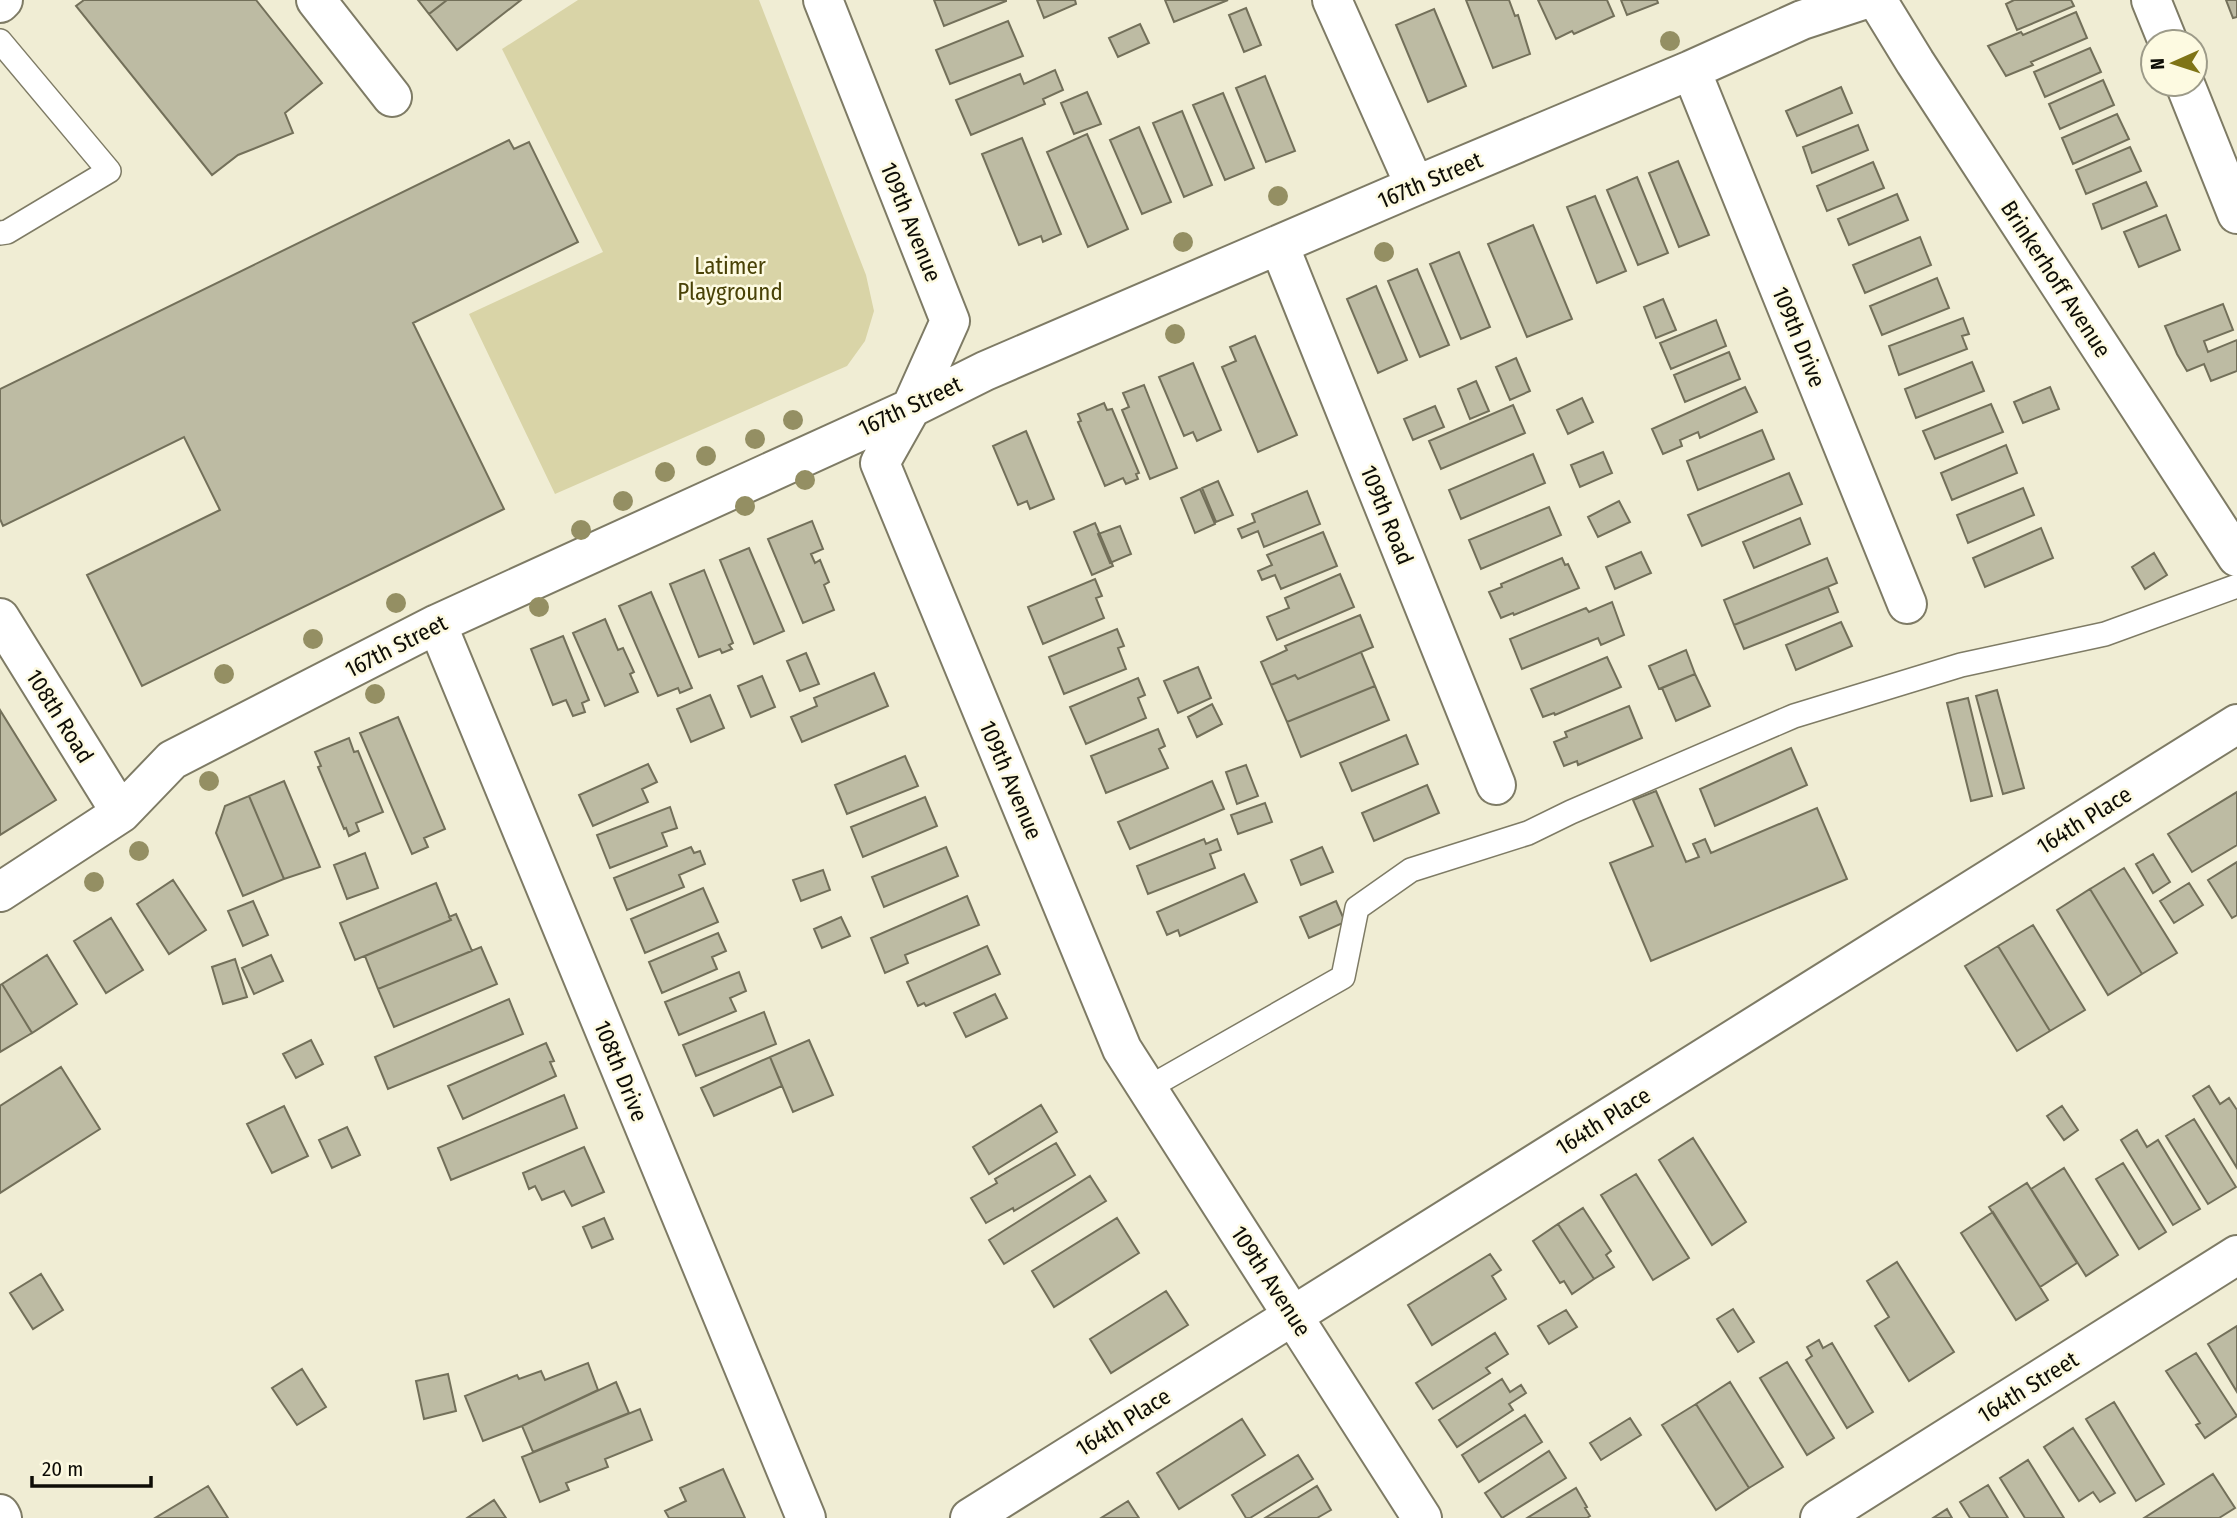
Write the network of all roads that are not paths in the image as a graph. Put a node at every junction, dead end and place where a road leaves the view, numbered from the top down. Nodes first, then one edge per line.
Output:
1 (316, 0) edge
2 (823, 0) edge
3 (1332, 0) edge
4 (1863, 0) edge
5 (1877, 0) edge
6 (2151, 0) edge
7 (2162, 28) edge
8 (0, 41) edge
9 (1691, 70) junction
10 (392, 97) dead end
11 (2191, 98) edge
12 (1415, 186) junction
13 (2237, 214) edge
14 (2, 228) edge
15 (1279, 245) junction
16 (911, 408) junction
17 (2237, 557) edge
18 (2237, 586) edge
19 (1907, 604) dead end
20 (0, 618) edge
21 (437, 624) junction
22 (2237, 724) edge
23 (1496, 785) dead end
24 (121, 813) junction
25 (0, 892) edge
26 (1148, 1088) junction
27 (2237, 1255) edge
28 (1293, 1315) junction
29 (806, 1518) edge
30 (970, 1518) edge
31 (1422, 1518) edge
32 (1820, 1518) edge

1 - 10 street
2 - 16 street, 109th Avenue
3 - 12 street
4 - 9 street, 167th Street
5 - 17 street, Brinkerhoff Avenue
6 - 7 street
8 - 14 lane
9 - 12 street, 167th Street
9 - 19 street, 109th Drive
11 - 13 street
12 - 15 street, 167th Street
15 - 16 street, 167th Street
15 - 23 street, 109th Road
16 - 21 street, 167th Street
16 - 26 street, 109th Avenue
18 - 26 lane
20 - 24 street, 108th Road
21 - 24 street, 167th Street
21 - 29 street, 108th Drive
22 - 28 street, 164th Place
24 - 25 street, 167th Street
26 - 28 street, 109th Avenue
27 - 32 street, 164th Street
28 - 30 street, 164th Place
28 - 31 street, 109th Avenue

